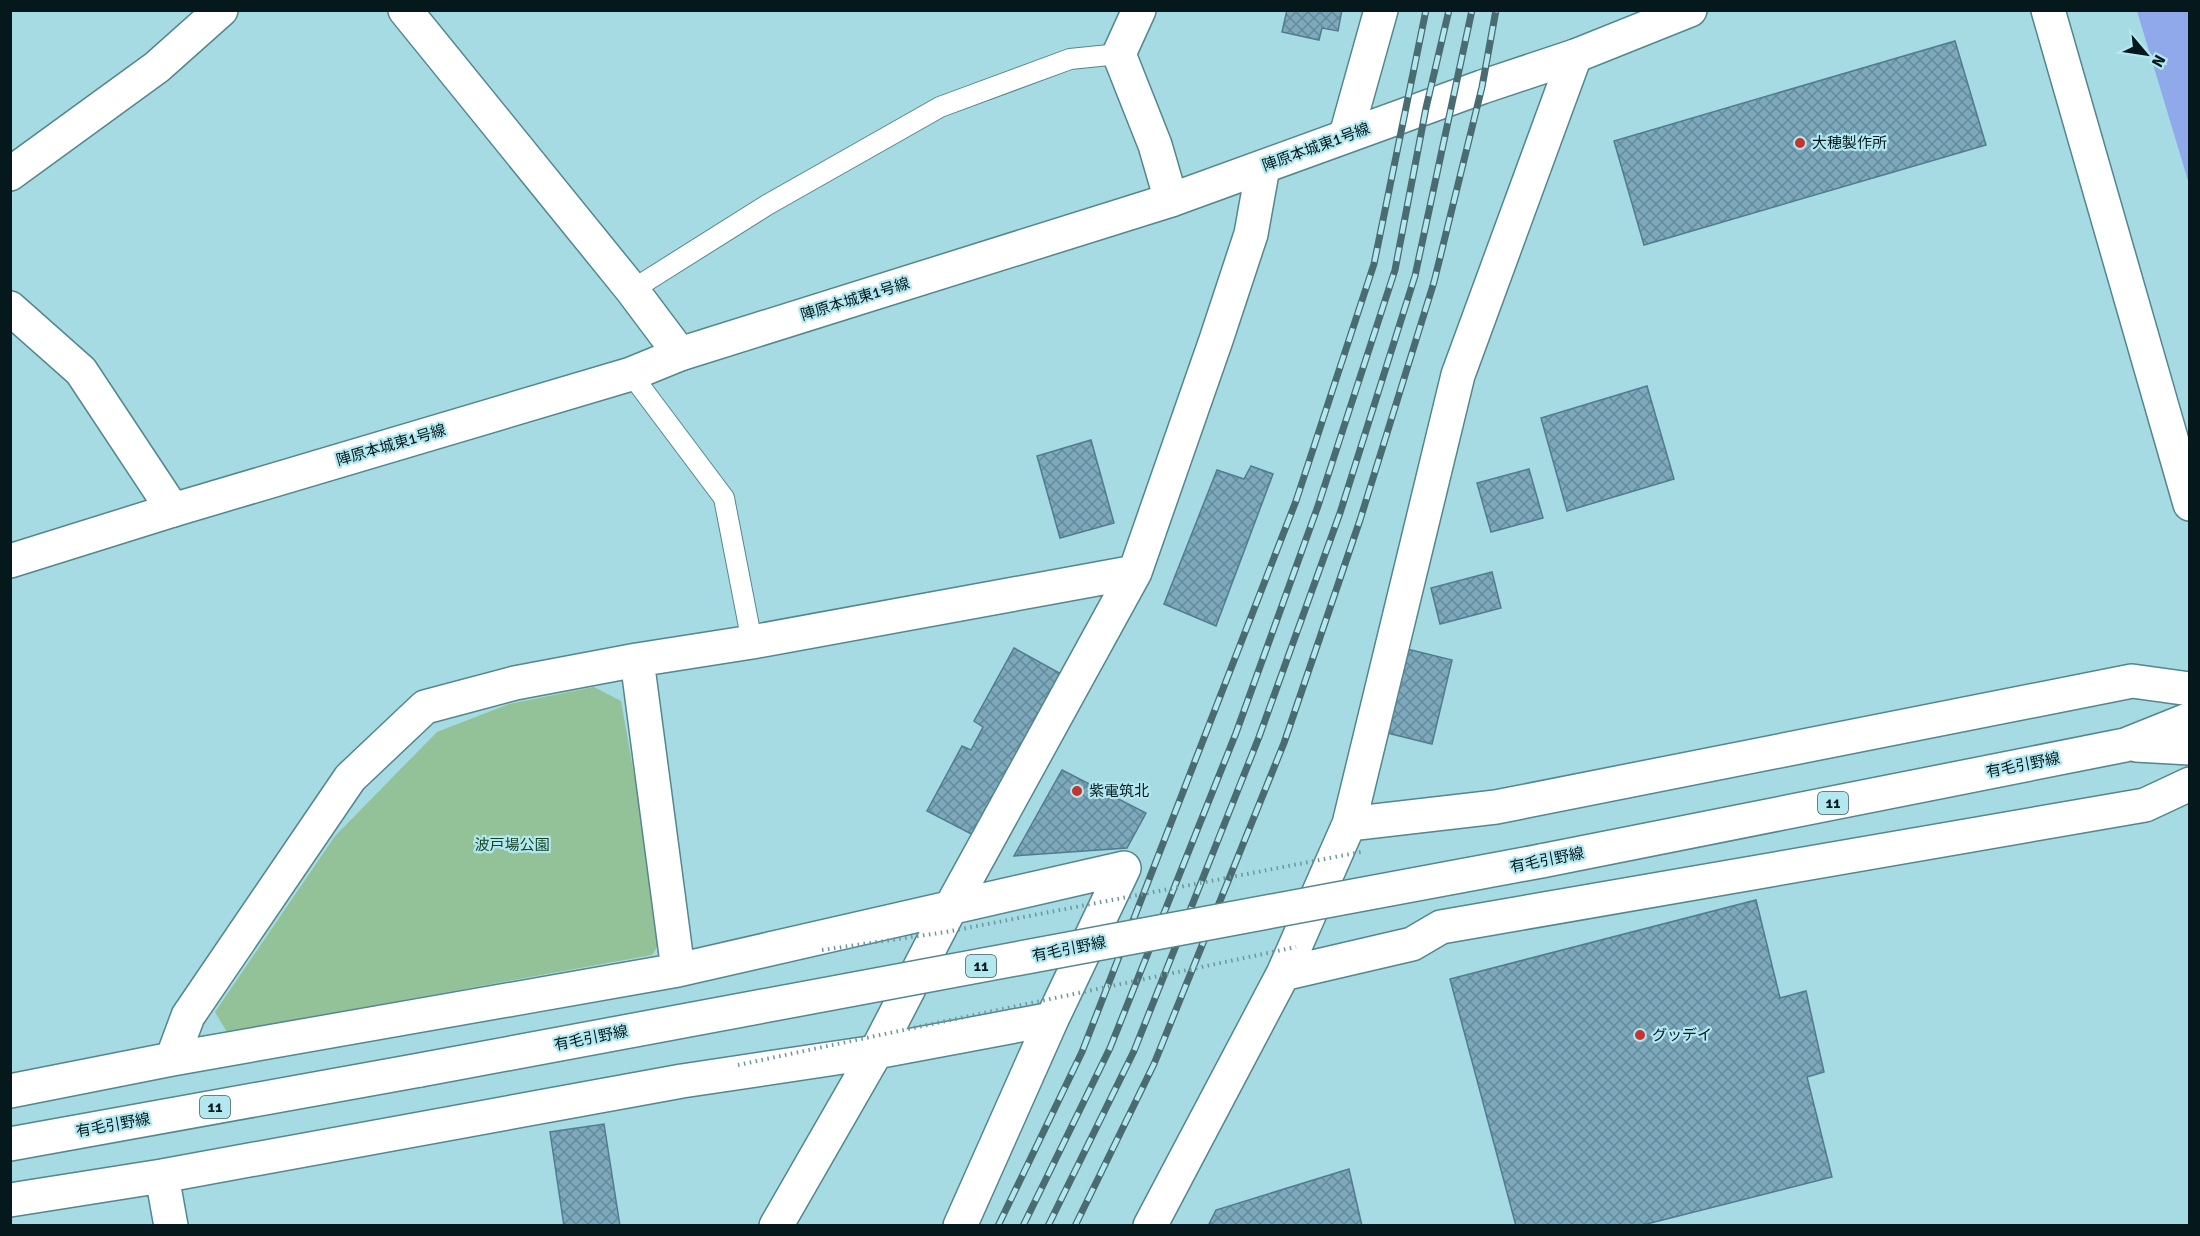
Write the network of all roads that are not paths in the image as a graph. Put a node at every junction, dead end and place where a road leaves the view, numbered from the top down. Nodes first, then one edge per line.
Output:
1 (221, 10) edge
2 (405, 10) edge
3 (1139, 10) edge
4 (1381, 10) edge
5 (1690, 10) edge
6 (2048, 10) edge
7 (1119, 54) junction
8 (1575, 57) junction
9 (1346, 135) junction
10 (1263, 167) junction
11 (10, 174) edge
12 (1171, 200) junction
13 (632, 290) junction
14 (10, 308) edge
15 (680, 354) junction
16 (632, 374) junction
17 (2190, 504) edge
18 (172, 510) junction
19 (10, 561) edge
20 (1135, 572) junction
21 (752, 642) junction
22 (637, 660) junction
23 (2190, 689) edge
24 (2190, 719) edge
25 (2125, 744) junction
26 (2190, 748) edge
27 (2190, 784) edge
28 (1355, 838) junction
29 (951, 907) junction
30 (1289, 960) junction
31 (678, 970) junction
32 (1052, 1019) junction
33 (876, 1052) junction
34 (172, 1059) junction
35 (10, 1091) edge
36 (10, 1144) edge
37 (162, 1176) junction
38 (10, 1200) edge
39 (171, 1226) edge
40 (776, 1226) edge
41 (960, 1226) edge
42 (1150, 1226) edge

1 - 11 street
2 - 13 street
3 - 7 street
4 - 9 street
5 - 8 street, 陣原本城東1号線
6 - 17 street
7 - 12 street
7 - 13 lane
8 - 9 street, 陣原本城東1号線
8 - 28 street
9 - 10 street, 陣原本城東1号線
10 - 12 street, 陣原本城東1号線
10 - 20 street
12 - 15 street, 陣原本城東1号線
13 - 15 street
14 - 18 street
15 - 16 street, 陣原本城東1号線
16 - 18 street, 陣原本城東1号線
16 - 21 lane
18 - 19 street, 陣原本城東1号線
20 - 21 street
20 - 29 street
21 - 22 street
22 - 31 street
22 - 34 street
23 - 28 street
24 - 25 street, 有毛引野線 / 11
25 - 26 street, 有毛引野線 / 11
25 - 36 street, 有毛引野線 / 11, bridge
27 - 30 street
28 - 30 street
29 - 31 street
29 - 32 street
29 - 33 street
30 - 42 street
31 - 34 street
32 - 33 street
32 - 41 street
33 - 37 street
33 - 40 street
34 - 35 street
37 - 38 street
37 - 39 street

